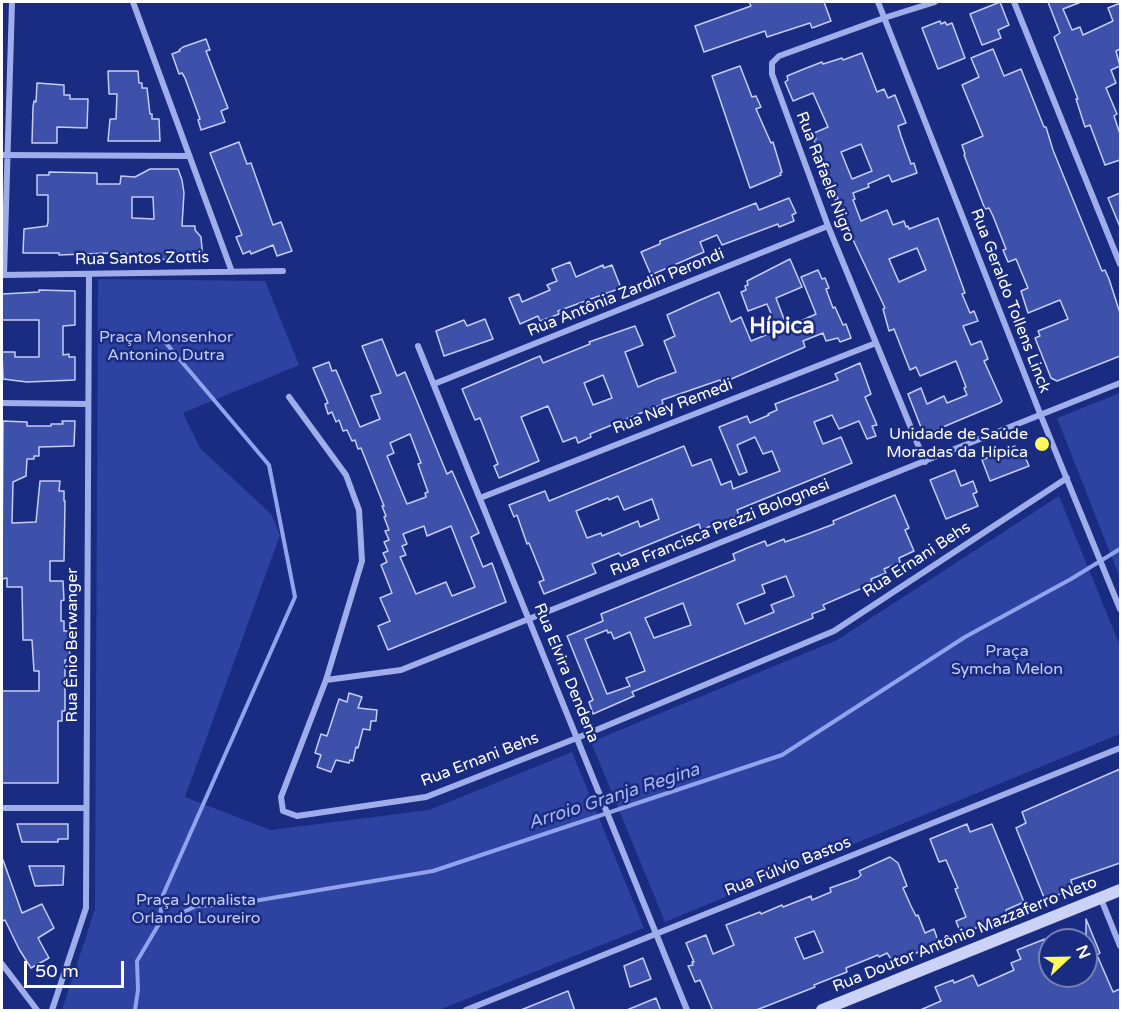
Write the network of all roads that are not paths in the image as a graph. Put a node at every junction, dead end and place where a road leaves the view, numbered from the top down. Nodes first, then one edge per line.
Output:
1 (12, 2) edge
2 (133, 2) edge
3 (878, 2) edge
4 (934, 2) edge
5 (1014, 2) edge
6 (884, 18) junction
7 (4, 155) edge
8 (189, 156) junction
9 (828, 226) junction
10 (1120, 243) edge
11 (1113, 246) junction
12 (1120, 264) edge
13 (283, 271) dead end
14 (232, 272) junction
15 (89, 274) junction
16 (3, 275) edge
17 (876, 342) junction
18 (418, 346) dead end
19 (1120, 383) edge
20 (434, 384) junction
21 (289, 397) dead end
22 (2, 403) edge
23 (88, 404) junction
24 (1041, 416) junction
25 (925, 462) junction
26 (1067, 478) junction
27 (480, 498) junction
28 (1120, 609) edge
29 (529, 618) junction
30 (326, 680) junction
31 (577, 738) junction
32 (1120, 748) edge
33 (2, 808) edge
34 (86, 808) junction
35 (1120, 890) edge
36 (1101, 898) junction
37 (656, 934) junction
38 (1120, 946) edge
39 (2, 964) edge
40 (37, 1011) edge
41 (52, 1011) edge
42 (466, 1011) edge
43 (687, 1011) edge
44 (822, 1011) edge

1 - 7 street
2 - 8 street
3 - 6 street, Rua Geraldo Tollens Linck
4 - 6 street, Rua Rafaele Nigro
5 - 11 street
6 - 9 street, Rua Rafaele Nigro
6 - 24 street, Rua Geraldo Tollens Linck
7 - 8 street
7 - 16 street
8 - 14 street
9 - 17 street, Rua Rafaele Nigro
9 - 20 street, Rua Antônia Zardin Perondi
10 - 11 street
11 - 12 street
13 - 14 street, Rua Santos Zottis
14 - 15 street, Rua Santos Zottis
15 - 16 street, Rua Santos Zottis
15 - 23 street, Rua Ênio Berwanger
17 - 25 street, Rua Rafaele Nigro
17 - 27 street, Rua Ney Remedi
18 - 20 street, Rua Elvira Dendena
19 - 24 street, Rua Francisca Prezzi Bolognesi
20 - 27 street, Rua Elvira Dendena
21 - 30 street, Rua Ernani Behs
22 - 23 street
23 - 34 street, Rua Ênio Berwanger
24 - 25 street, Rua Francisca Prezzi Bolognesi
24 - 26 street, Rua Geraldo Tollens Linck
25 - 29 street, Rua Francisca Prezzi Bolognesi
26 - 28 street, Rua Geraldo Tollens Linck
26 - 31 street, Rua Ernani Behs
27 - 29 street, Rua Elvira Dendena
29 - 30 street, Rua Francisca Prezzi Bolognesi
29 - 31 street, Rua Elvira Dendena
30 - 31 street, Rua Ernani Behs
31 - 37 street, Rua Elvira Dendena
32 - 37 street, Rua Fúlvio Bastos
33 - 34 street
34 - 41 street, Rua Ênio Berwanger
35 - 36 street, Rua Doutor Antônio Mazzaferro Neto
36 - 38 street
36 - 44 street, Rua Doutor Antônio Mazzaferro Neto
37 - 42 street, Rua Fúlvio Bastos
37 - 43 street, Rua Elvira Dendena
39 - 40 street

